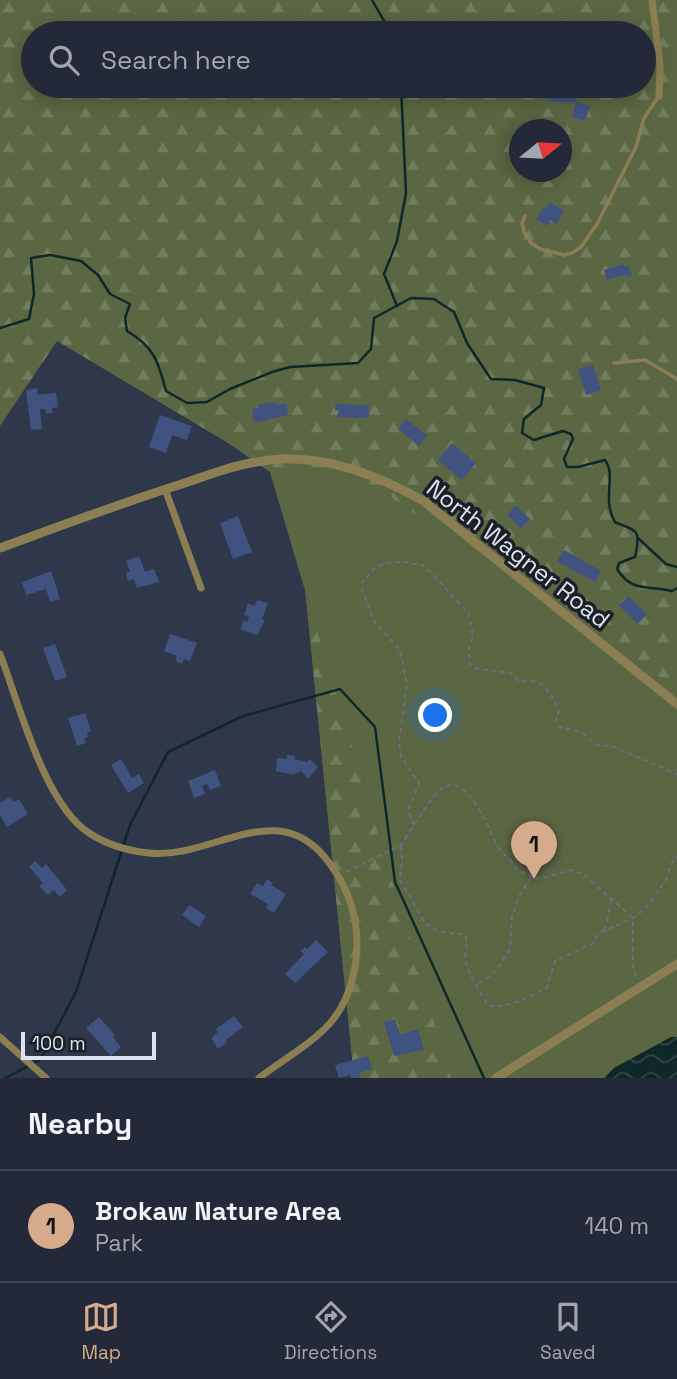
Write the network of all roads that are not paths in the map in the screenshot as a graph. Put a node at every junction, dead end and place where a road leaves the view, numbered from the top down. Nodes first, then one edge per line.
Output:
1 (652, 0) edge
2 (655, 21) edge
3 (656, 33) edge
4 (659, 96) joint
5 (525, 216) dead end
6 (614, 363) dead end
7 (677, 379) edge
8 (165, 489) junction
9 (0, 548) edge
10 (201, 587) dead end
11 (0, 654) edge
12 (677, 704) edge
13 (677, 964) edge
14 (0, 1037) edge
15 (46, 1078) edge
16 (260, 1078) edge
17 (495, 1078) edge

1 - 2 street
3 - 4 street
4 - 5 lane
6 - 7 lane
8 - 9 street, North Wagner Road
8 - 10 street
8 - 12 street, North Wagner Road
11 - 16 street
13 - 17 street
14 - 15 street

